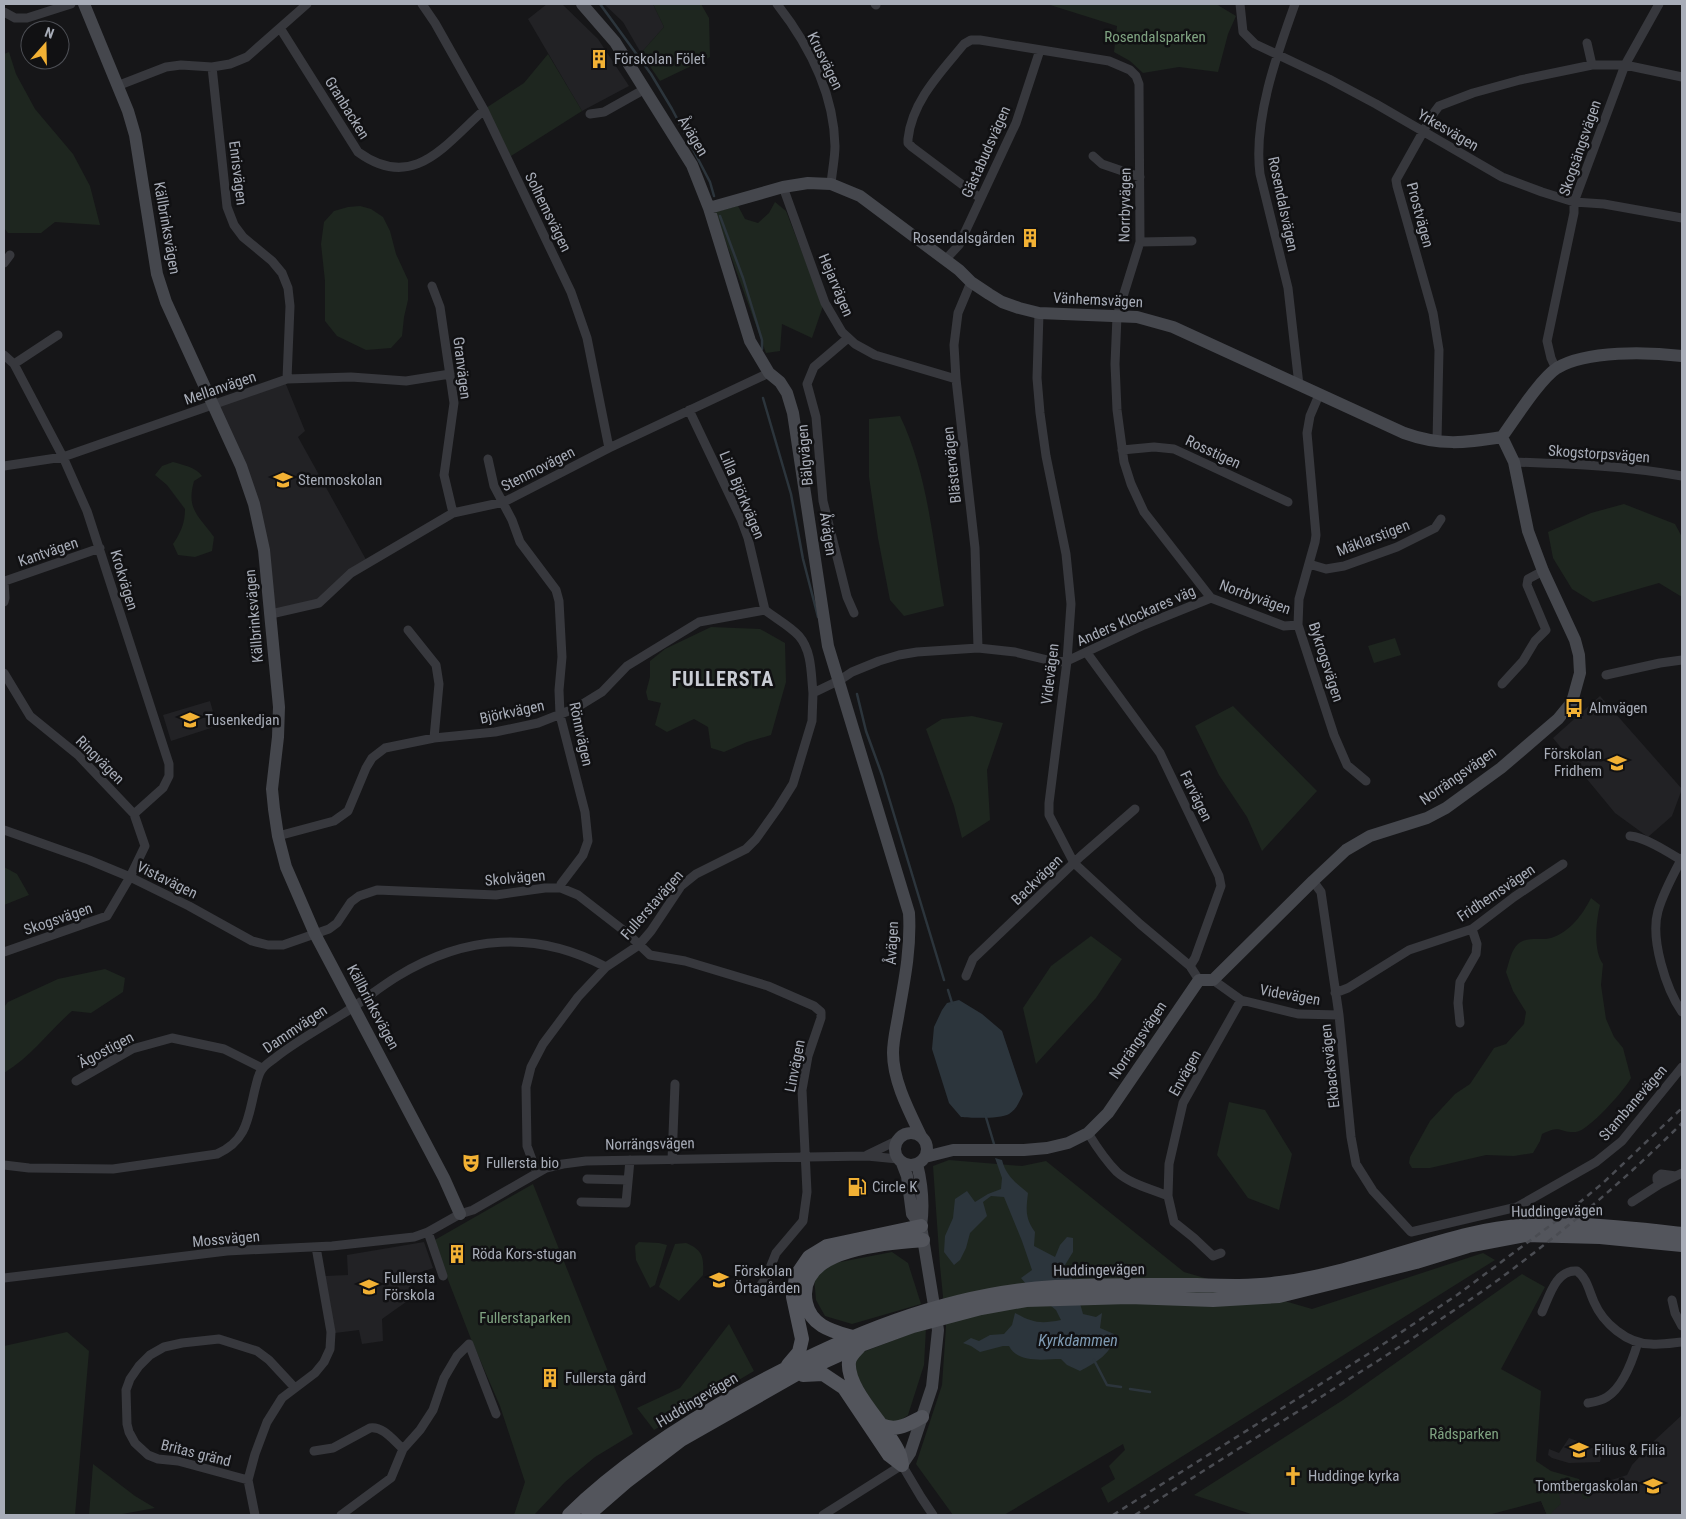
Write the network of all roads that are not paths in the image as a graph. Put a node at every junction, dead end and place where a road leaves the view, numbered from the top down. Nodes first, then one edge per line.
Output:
1 (70, 4) edge
2 (84, 4) edge
3 (308, 4) edge
4 (422, 4) edge
5 (582, 4) edge
6 (777, 4) edge
7 (1240, 4) edge
8 (1295, 4) edge
9 (1660, 4) edge
10 (786, 8) edge
11 (4, 12) edge
12 (280, 28) junction
13 (1587, 43) dead end
14 (1040, 50) junction
15 (1277, 55) junction
16 (1625, 65) junction
17 (1592, 66) junction
18 (212, 67) junction
19 (1682, 78) edge
20 (117, 86) junction
21 (645, 89) junction
22 (484, 110) junction
23 (590, 114) dead end
24 (1424, 132) junction
25 (1093, 156) dead end
26 (1140, 177) junction
27 (831, 184) junction
28 (783, 187) junction
29 (980, 198) junction
30 (1574, 202) junction
31 (709, 208) junction
32 (1682, 218) edge
33 (1192, 241) dead end
34 (1140, 242) junction
35 (10, 254) dead end
36 (945, 260) junction
37 (4, 264) edge
38 (971, 282) junction
39 (432, 286) dead end
40 (1039, 313) junction
41 (1117, 316) junction
42 (58, 335) dead end
43 (848, 338) junction
44 (4, 355) edge
45 (1682, 356) edge
46 (14, 364) junction
47 (1556, 369) junction
48 (769, 373) junction
49 (450, 374) junction
50 (287, 379) junction
51 (956, 379) junction
52 (1299, 385) junction
53 (1319, 395) junction
54 (213, 405) junction
55 (689, 410) junction
56 (1502, 437) junction
57 (1437, 441) junction
58 (609, 448) junction
59 (1122, 450) junction
60 (63, 457) junction
61 (488, 459) dead end
62 (1514, 462) junction
63 (4, 466) edge
64 (1682, 476) edge
65 (504, 502) junction
66 (1288, 502) dead end
67 (453, 513) junction
68 (1441, 519) dead end
69 (100, 548) junction
70 (1310, 564) junction
71 (1543, 571) junction
72 (4, 581) edge
73 (1211, 598) junction
74 (4, 602) edge
75 (765, 610) junction
76 (854, 613) dead end
77 (271, 614) junction
78 (1298, 625) junction
79 (408, 630) dead end
80 (978, 648) junction
81 (1087, 653) junction
82 (1682, 660) edge
83 (1066, 661) junction
84 (4, 672) edge
85 (1606, 675) dead end
86 (840, 680) junction
87 (1502, 684) dead end
88 (7, 686) edge
89 (813, 693) junction
90 (560, 715) junction
91 (434, 738) junction
92 (1366, 780) dead end
93 (1135, 809) dead end
94 (134, 814) junction
95 (4, 830) edge
96 (278, 836) junction
97 (1630, 836) dead end
98 (1682, 859) edge
99 (1074, 864) junction
100 (1563, 864) dead end
101 (130, 877) junction
102 (1313, 881) junction
103 (561, 888) junction
104 (1472, 929) junction
105 (315, 934) junction
106 (639, 945) junction
107 (4, 952) edge
108 (1190, 966) junction
109 (606, 967) junction
110 (966, 976) dead end
111 (1199, 980) junction
112 (1213, 980) junction
113 (1335, 993) junction
114 (1241, 1000) junction
115 (354, 1006) junction
116 (820, 1012) joint
117 (1682, 1012) edge
118 (1339, 1015) junction
119 (1460, 1023) dead end
120 (1682, 1067) edge
121 (262, 1068) junction
122 (76, 1082) dead end
123 (675, 1084) dead end
124 (909, 1111) junction
125 (1088, 1133) junction
126 (922, 1138) junction
127 (898, 1139) junction
128 (952, 1150) junction
129 (867, 1156) junction
130 (805, 1158) junction
131 (630, 1160) junction
132 (672, 1160) junction
133 (921, 1160) junction
134 (900, 1161) junction
135 (4, 1164) edge
136 (537, 1173) junction
137 (1679, 1174) edge
138 (587, 1179) dead end
139 (628, 1180) junction
140 (1168, 1196) junction
141 (581, 1202) dead end
142 (1632, 1202) dead end
143 (460, 1214) junction
144 (447, 1220) joint
145 (921, 1226) junction
146 (428, 1232) junction
147 (1410, 1232) joint
148 (1682, 1234) edge
149 (1658, 1237) junction
150 (923, 1240) junction
151 (1470, 1240) junction
152 (1682, 1245) edge
153 (316, 1247) junction
154 (1221, 1253) dead end
155 (444, 1276) dead end
156 (4, 1278) edge
157 (758, 1289) dead end
158 (1672, 1300) dead end
159 (1542, 1312) dead end
160 (911, 1321) junction
161 (1682, 1326) edge
162 (856, 1341) junction
163 (1638, 1342) junction
164 (1682, 1342) edge
165 (790, 1372) junction
166 (295, 1388) junction
167 (1588, 1403) dead end
168 (496, 1414) dead end
169 (922, 1417) junction
170 (881, 1425) junction
171 (403, 1448) junction
172 (314, 1451) dead end
173 (902, 1465) junction
174 (248, 1480) junction
175 (255, 1515) edge
176 (341, 1515) edge
177 (568, 1515) edge
178 (588, 1515) edge
179 (823, 1515) edge
180 (934, 1515) edge

1 - 11 street
2 - 20 street, Källbrinksvägen
3 - 12 street
4 - 22 street, Solhemsvägen
5 - 21 street, Åvägen
6 - 10 street, Krusvägen
7 - 15 street, Yrkesvägen
8 - 15 street, Rosendalsvägen
9 - 16 street, Skogsängsvägen
10 - 27 street, Krusvägen
12 - 18 street
12 - 22 street, Granbacken
13 - 17 street
14 - 26 street, Norrbyvägen
14 - 29 street, Gästabudsvägen
14 - 29 street, Norrbyvägen
15 - 24 street, Yrkesvägen
15 - 52 street, Rosendalsvägen
16 - 17 street, Prostvägen
16 - 19 street, Prostvägen
16 - 30 street, Skogsängsvägen
17 - 24 street, Prostvägen
18 - 20 street
18 - 50 street, Enrisvägen
20 - 54 street, Källbrinksvägen
21 - 23 street
21 - 31 street, Åvägen
22 - 58 street, Solhemsvägen
24 - 30 street, Yrkesvägen
24 - 57 street, Prostvägen
25 - 26 street
26 - 34 street, Norrbyvägen
27 - 28 street, Vänhemsvägen
27 - 36 street, Vänhemsvägen
28 - 31 street, Vänhemsvägen
28 - 43 street, Hejarvägen
29 - 36 street, Gästabudsvägen
30 - 32 street, Yrkesvägen
30 - 47 street, Skogsängsvägen
31 - 48 street, Åvägen
33 - 34 street
34 - 41 street, Norrbyvägen
35 - 37 street
36 - 38 street, Vänhemsvägen
38 - 40 street, Vänhemsvägen
38 - 51 street, Blästervägen
39 - 49 street, Granvägen
40 - 41 street, Vänhemsvägen
40 - 83 street, Videvägen
41 - 52 street, Vänhemsvägen
41 - 59 street, Norrbyvägen
42 - 46 street
43 - 51 street, Hejarvägen
43 - 76 street, Bälgvägen
44 - 46 street, Krokvägen
45 - 47 street
46 - 60 street, Krokvägen
47 - 56 street
48 - 55 street, Stenmovägen
48 - 86 street, Åvägen
49 - 50 street, Mellanvägen
49 - 67 street, Granvägen
50 - 54 street, Mellanvägen
51 - 80 street, Blästervägen
52 - 53 street, Vänhemsvägen
53 - 57 street, Vänhemsvägen
53 - 70 street, Bykrogsvägen
54 - 60 street, Mellanvägen
54 - 77 street, Källbrinksvägen
55 - 58 street, Stenmovägen
55 - 75 street, Lilla Björkvägen
56 - 57 street, Vänhemsvägen
56 - 62 street, Norrängsvägen
58 - 65 street, Stenmovägen
59 - 66 street, Rosstigen
59 - 73 street, Norrbyvägen
60 - 63 street, Mellanvägen
60 - 69 street, Krokvägen
61 - 65 street, Rönnvägen
62 - 64 street, Skogstorpsvägen
62 - 71 street, Norrängsvägen
65 - 67 street, Stenmovägen
65 - 90 street, Rönnvägen
67 - 77 street, Stenmovägen
68 - 70 street, Mäklarstigen
69 - 72 street, Kantvägen
69 - 94 street, Krokvägen
70 - 78 street, Bykrogsvägen
71 - 87 street
71 - 102 street, Norrängsvägen
72 - 74 street
73 - 78 street, Norrbyvägen
73 - 81 street, Anders Klockares väg
75 - 89 street
75 - 90 street, Björkvägen
77 - 96 street, Källbrinksvägen
78 - 92 street, Bykrogsvägen
79 - 91 street
80 - 83 street, Anders Klockares väg
80 - 86 street, Anders Klockares väg
81 - 83 street, Anders Klockares väg
81 - 108 street, Farvägen
82 - 85 street
83 - 99 street, Videvägen
84 - 88 street, Ringvägen
86 - 89 street
86 - 124 street, Åvägen
88 - 94 street, Ringvägen
89 - 106 street, Fullerstavägen
90 - 91 street, Björkvägen
90 - 103 street, Rönnvägen
91 - 96 street, Björkvägen
93 - 99 street, Backvägen
94 - 101 street, Ringvägen
95 - 101 street, Vistavägen
96 - 105 street, Källbrinksvägen
97 - 98 street
98 - 117 street
99 - 108 street, Videvägen
99 - 110 street, Backvägen
100 - 104 street, Fridhemsvägen
101 - 105 street, Vistavägen
101 - 107 street, Skogsvägen
102 - 112 street, Norrängsvägen
102 - 113 street, Ekbacksvägen
103 - 105 street, Skolvägen
103 - 106 street, Skolvägen
104 - 113 street, Fridhemsvägen
104 - 119 street
105 - 115 street, Källbrinksvägen
106 - 109 street, Fullerstavägen
106 - 116 street, Skolvägen
108 - 111 street, Videvägen
109 - 115 street, Dammvägen
109 - 136 street, Fullerstavägen
111 - 112 street
111 - 125 street, Norrängsvägen
112 - 114 street, Videvägen
113 - 118 street, Ekbacksvägen
114 - 118 street, Videvägen
114 - 140 street, Envägen
115 - 121 street, Dammvägen
115 - 143 street, Källbrinksvägen
116 - 130 street, Linvägen
118 - 147 street, Ekbacksvägen
120 - 147 street, Stambanevägen
121 - 122 street, Ägostigen
121 - 135 street, Dammvägen
123 - 132 street
124 - 126 street, Åvägen
124 - 127 street
125 - 128 street, Norrängsvägen
125 - 140 street
126 - 127 street
126 - 128 street, Norrängsvägen
126 - 133 street
127 - 129 street, Norrängsvägen
127 - 134 street
128 - 133 street, Norrängsvägen
129 - 130 street, Norrängsvägen
129 - 134 street, Norrängsvägen
130 - 132 street, Norrängsvägen
130 - 157 street, Linvägen
131 - 132 street, Norrängsvägen
131 - 136 street, Norrängsvägen
131 - 139 street
133 - 134 street
133 - 145 street
134 - 145 street
136 - 143 street, Norrängsvägen
137 - 142 street
138 - 139 street
139 - 141 street
140 - 154 street, Envägen
143 - 144 street, Norrängsvägen
144 - 146 street, Mossvägen
145 - 150 street
145 - 165 main road
146 - 153 street, Mossvägen
146 - 155 street
148 - 149 main road, Huddingevägen
149 - 151 main road, Huddingevägen
149 - 152 main road, Huddingevägen
150 - 162 main road
150 - 169 street
151 - 160 main road, Huddingevägen
151 - 160 main road, Huddingevägen
153 - 156 street, Mossvägen
153 - 166 street
158 - 161 street
159 - 163 street
160 - 162 main road, Huddingevägen
162 - 165 main road, Huddingevägen
162 - 170 main road
163 - 164 street
163 - 167 street
165 - 173 main road
165 - 177 main road, Huddingevägen
165 - 178 main road, Huddingevägen
166 - 174 street
166 - 174 street, Britas gränd
168 - 171 street
169 - 170 main road
169 - 173 street
170 - 173 main road
171 - 172 street
171 - 176 street
173 - 179 street
173 - 180 street
174 - 175 street

